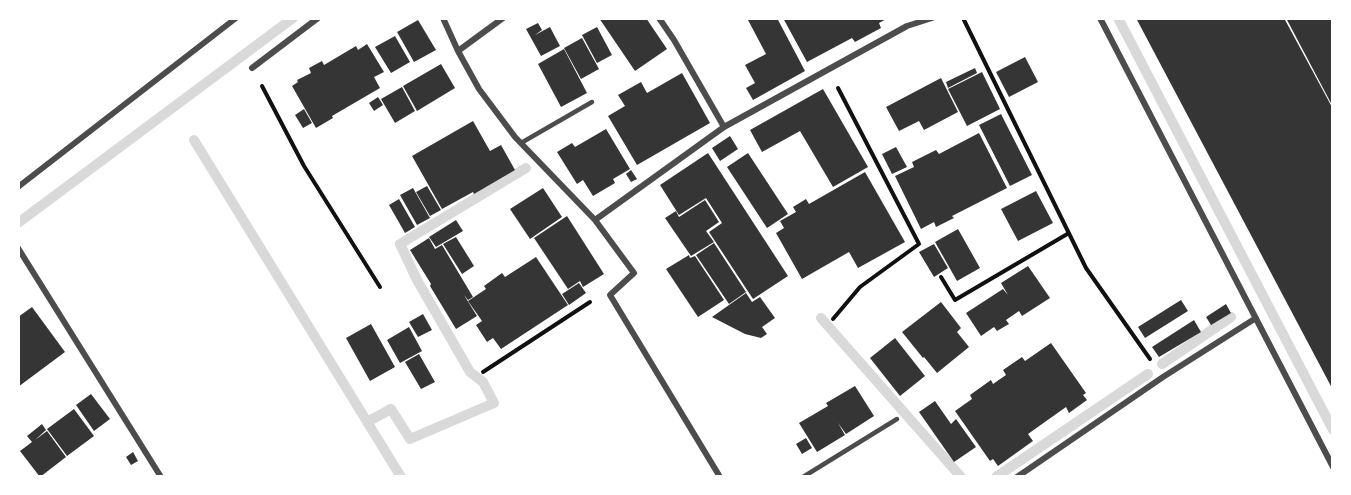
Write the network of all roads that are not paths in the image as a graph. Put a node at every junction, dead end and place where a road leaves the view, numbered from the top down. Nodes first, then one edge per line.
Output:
1 (236, 18) edge
2 (318, 18) edge
3 (443, 18) edge
4 (503, 18) edge
5 (659, 18) edge
6 (932, 18) edge
7 (1100, 18) edge
8 (458, 51) junction
9 (252, 68) road end
10 (592, 102) dead end
11 (724, 127) junction
12 (521, 143) junction
13 (18, 186) edge
14 (595, 220) junction
15 (18, 248) edge
16 (1256, 318) junction
17 (897, 418) dead end
18 (1333, 467) edge
19 (161, 477) edge
20 (720, 477) edge
21 (803, 477) edge
22 (1017, 477) edge

1 - 13 street
2 - 9 street
3 - 8 street
4 - 8 street
5 - 11 street
6 - 11 street
7 - 16 street
8 - 12 street
10 - 12 lane
11 - 14 street
12 - 14 street
14 - 20 street
15 - 19 street
16 - 18 street
16 - 22 street
17 - 21 lane

